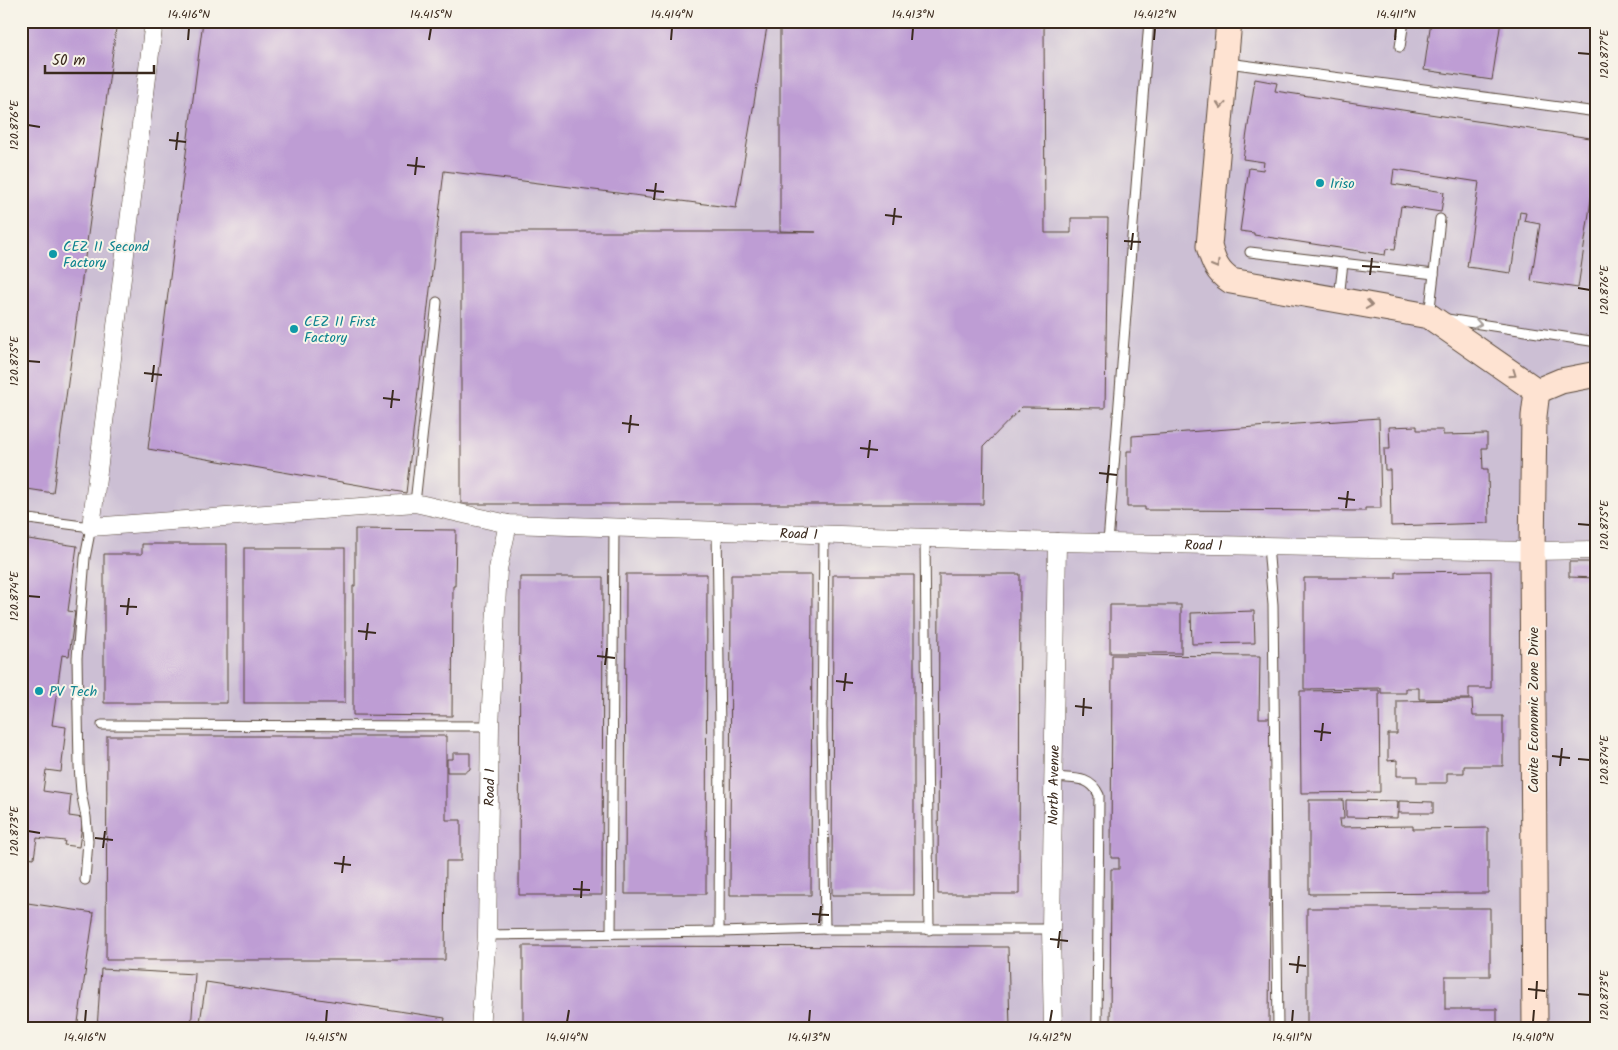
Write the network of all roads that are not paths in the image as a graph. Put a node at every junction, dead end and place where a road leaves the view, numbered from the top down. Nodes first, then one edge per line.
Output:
1 (154, 21) edge
2 (1149, 21) edge
3 (1228, 21) edge
4 (1404, 21) edge
5 (1400, 47) dead end
6 (1224, 62) junction
7 (1597, 112) edge
8 (1440, 219) dead end
9 (1250, 252) dead end
10 (1343, 263) junction
11 (1434, 274) junction
12 (1339, 300) junction
13 (437, 302) dead end
14 (1429, 316) junction
15 (1597, 342) edge
16 (1597, 374) edge
17 (1537, 391) junction
18 (415, 503) junction
19 (21, 518) edge
20 (508, 524) junction
21 (91, 527) junction
22 (614, 528) junction
23 (717, 531) junction
24 (824, 535) junction
25 (926, 538) junction
26 (1057, 542) junction
27 (1108, 543) junction
28 (1268, 546) junction
29 (1597, 550) edge
30 (1532, 551) junction
31 (102, 725) dead end
32 (490, 726) junction
33 (1053, 777) junction
34 (85, 880) dead end
35 (825, 929) junction
36 (1051, 929) junction
37 (929, 930) junction
38 (719, 932) junction
39 (611, 933) junction
40 (487, 935) junction
41 (480, 1029) edge
42 (1053, 1029) edge
43 (1097, 1029) edge
44 (1278, 1029) edge
45 (1535, 1029) edge

1 - 21 street
2 - 27 lane
3 - 6 street
4 - 5 lane
6 - 7 lane
6 -> 12 street
8 - 11 lane
9 - 10 lane
10 - 11 lane
10 - 12 lane
11 - 14 lane
12 -> 14 street
13 - 18 lane
14 -> 15 lane
14 -> 17 street
16 - 17 street
17 - 30 street, Cavite Economic Zone Drive
18 - 20 street
18 - 21 street
19 - 21 lane
20 - 22 street, Road 1
20 - 32 street, Road 1
21 - 34 lane
22 - 23 street, Road 1
22 - 39 lane
23 - 24 street, Road 1
23 - 38 lane
24 - 25 street, Road 1
24 - 35 lane
25 - 26 street, Road 1
25 - 37 lane
26 - 27 street, Road 1
26 - 33 street, North Avenue
27 - 28 street, Road 1
28 - 30 street, Road 1
28 - 44 lane
29 - 30 street, Road 1
30 - 45 street, Cavite Economic Zone Drive
31 - 32 lane
32 - 40 street, Road 1
33 - 36 street, North Avenue
33 - 43 lane
35 - 37 lane
35 - 38 lane
36 - 37 lane
36 - 42 street, North Avenue
38 - 39 lane
39 - 40 lane
40 - 41 street, Road 1

